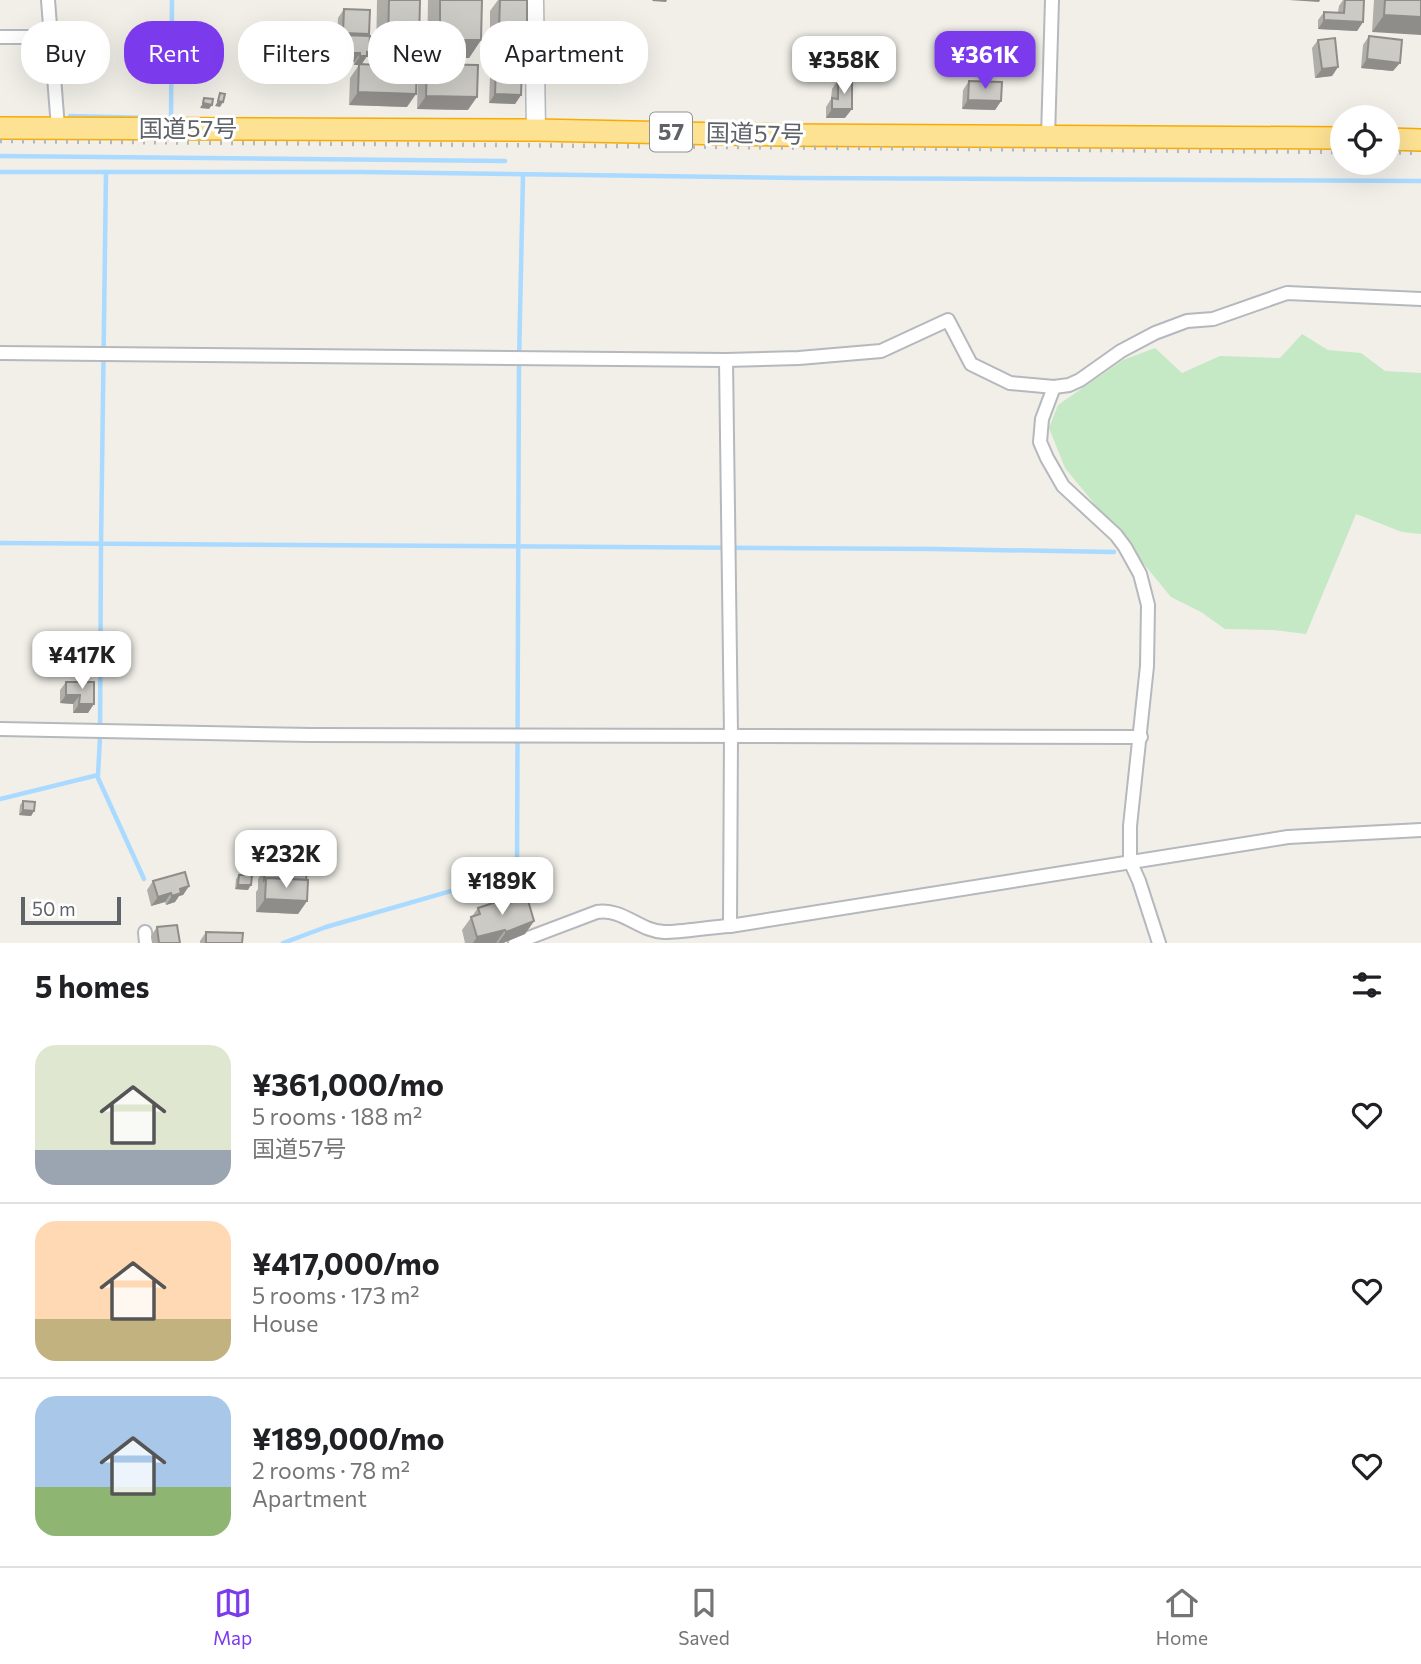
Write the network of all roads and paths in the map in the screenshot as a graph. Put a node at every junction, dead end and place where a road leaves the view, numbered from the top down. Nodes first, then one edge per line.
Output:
1 (48, 0) edge
2 (534, 0) edge
3 (1052, 0) edge
4 (50, 21) edge
5 (0, 37) edge
6 (21, 37) edge
7 (55, 84) edge
8 (0, 128) edge
9 (58, 128) junction
10 (536, 130) junction
11 (1048, 136) junction
12 (1330, 138) edge
13 (1400, 139) edge
14 (1421, 140) edge
15 (1421, 299) edge
16 (0, 352) edge
17 (726, 360) junction
18 (1054, 387) junction
19 (0, 729) edge
20 (732, 734) junction
21 (1141, 737) junction
22 (1421, 830) edge
23 (1130, 861) junction
24 (730, 926) junction
25 (515, 943) edge
26 (1159, 943) edge

1 - 4 street
2 - 10 street
3 - 11 street
5 - 6 street
7 - 9 street
8 - 9 highway, 国道57号 / 57
9 - 10 highway, 国道57号 / 57
10 - 11 highway, 国道57号 / 57
11 - 12 highway, 国道57号 / 57
13 - 14 highway
15 - 18 street
16 - 17 street
17 - 18 street
17 - 20 street
18 - 21 street
19 - 20 street
20 - 21 street
20 - 24 street
21 - 23 street
22 - 23 street
23 - 24 street
23 - 26 street
24 - 25 street

